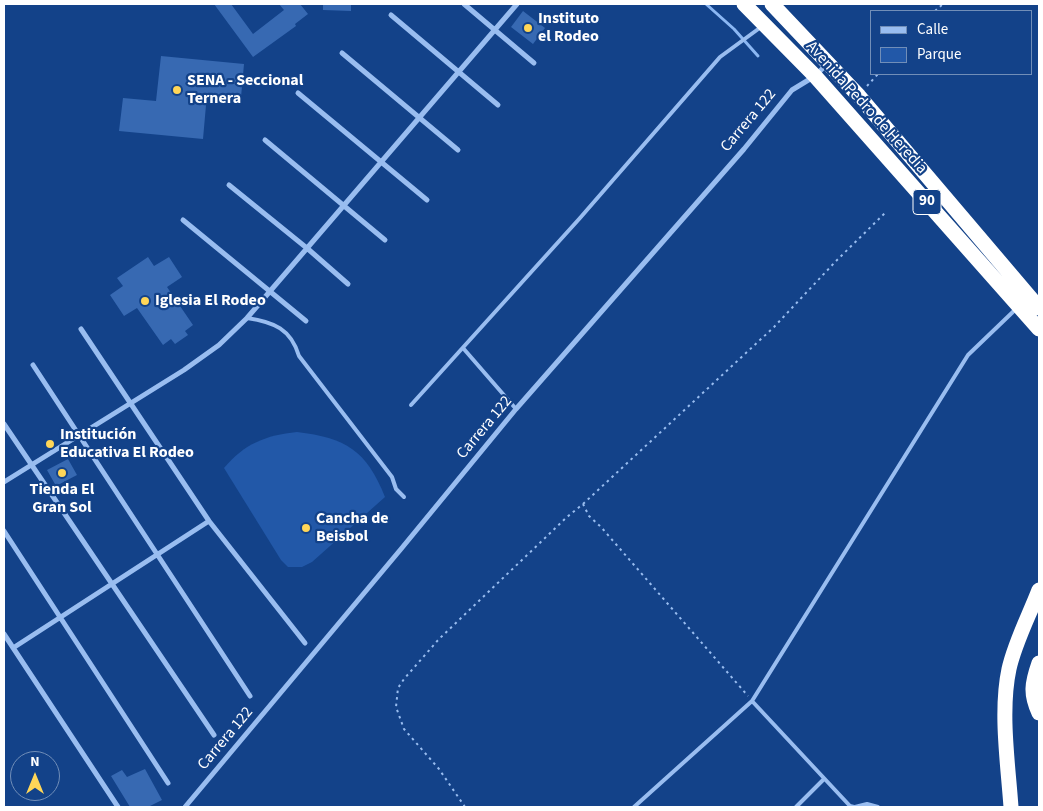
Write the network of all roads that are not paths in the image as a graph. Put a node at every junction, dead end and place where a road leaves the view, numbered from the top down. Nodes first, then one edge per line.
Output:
1 (464, 4) edge
2 (517, 4) edge
3 (744, 4) edge
4 (772, 4) edge
5 (391, 15) dead end
6 (765, 24) junction
7 (494, 30) junction
8 (342, 53) dead end
9 (828, 63) junction
10 (534, 64) dead end
11 (459, 72) junction
12 (815, 76) junction
13 (298, 94) dead end
14 (498, 105) dead end
15 (420, 118) junction
16 (265, 140) dead end
17 (458, 150) dead end
18 (381, 163) junction
19 (229, 186) dead end
20 (427, 200) dead end
21 (344, 206) junction
22 (183, 220) dead end
23 (385, 240) dead end
24 (308, 249) junction
25 (348, 284) dead end
26 (272, 292) junction
27 (1019, 306) junction
28 (1039, 308) edge
29 (247, 318) junction
30 (306, 321) dead end
31 (81, 329) dead end
32 (1039, 329) edge
33 (463, 348) junction
34 (33, 365) dead end
35 (131, 403) junction
36 (411, 405) dead end
37 (516, 408) junction
38 (4, 424) edge
39 (79, 435) junction
40 (31, 465) junction
41 (4, 482) edge
42 (404, 497) dead end
43 (209, 521) junction
44 (4, 531) edge
45 (157, 555) junction
46 (112, 584) junction
47 (1039, 590) edge
48 (60, 618) junction
49 (4, 634) edge
50 (305, 643) dead end
51 (13, 648) junction
52 (1039, 663) edge
53 (250, 696) dead end
54 (752, 701) junction
55 (1039, 713) edge
56 (214, 735) dead end
57 (824, 779) junction
58 (168, 783) dead end
59 (118, 807) edge
60 (185, 807) edge
61 (634, 807) edge
62 (796, 807) edge
63 (852, 807) edge
64 (878, 807) edge
65 (1011, 807) edge

1 - 7 street
2 - 7 street
3 - 6 highway, Avenida Pedro de Heredia / 90
4 - 9 highway, Avenida Pedro de Heredia / 90
5 - 11 street
6 - 12 highway, Avenida Pedro de Heredia / 90
6 - 33 lane
7 - 10 street
7 - 11 street
8 - 15 street
9 - 12 street, Carrera 122
9 - 28 highway, Avenida Pedro de Heredia / 90
11 - 14 street
11 - 15 street
12 - 27 highway, Avenida Pedro de Heredia / 90
12 - 37 street, Carrera 122
13 - 18 street
15 - 17 street
15 - 18 street
16 - 21 street
18 - 20 street
18 - 21 street
19 - 24 street
21 - 23 street
21 - 24 street
22 - 26 street
24 - 25 street
24 - 26 street
26 - 29 street
26 - 30 street
27 - 32 highway, Avenida Pedro de Heredia / 90
27 - 54 lane
29 - 35 street
29 - 42 lane
31 - 35 street
33 - 36 lane
33 - 37 lane
34 - 39 street
35 - 39 street
35 - 43 street
37 - 60 street, Carrera 122
38 - 40 street
39 - 40 street
39 - 45 street
40 - 41 street
40 - 46 street
43 - 45 street
43 - 50 street
44 - 48 street
45 - 46 street
45 - 53 street
46 - 48 street
46 - 56 street
47 - 65 highway
48 - 51 street
48 - 58 street
49 - 51 street
51 - 59 street
52 - 55 highway
54 - 57 lane
54 - 61 lane
57 - 62 lane
57 - 63 lane
63 - 64 lane

